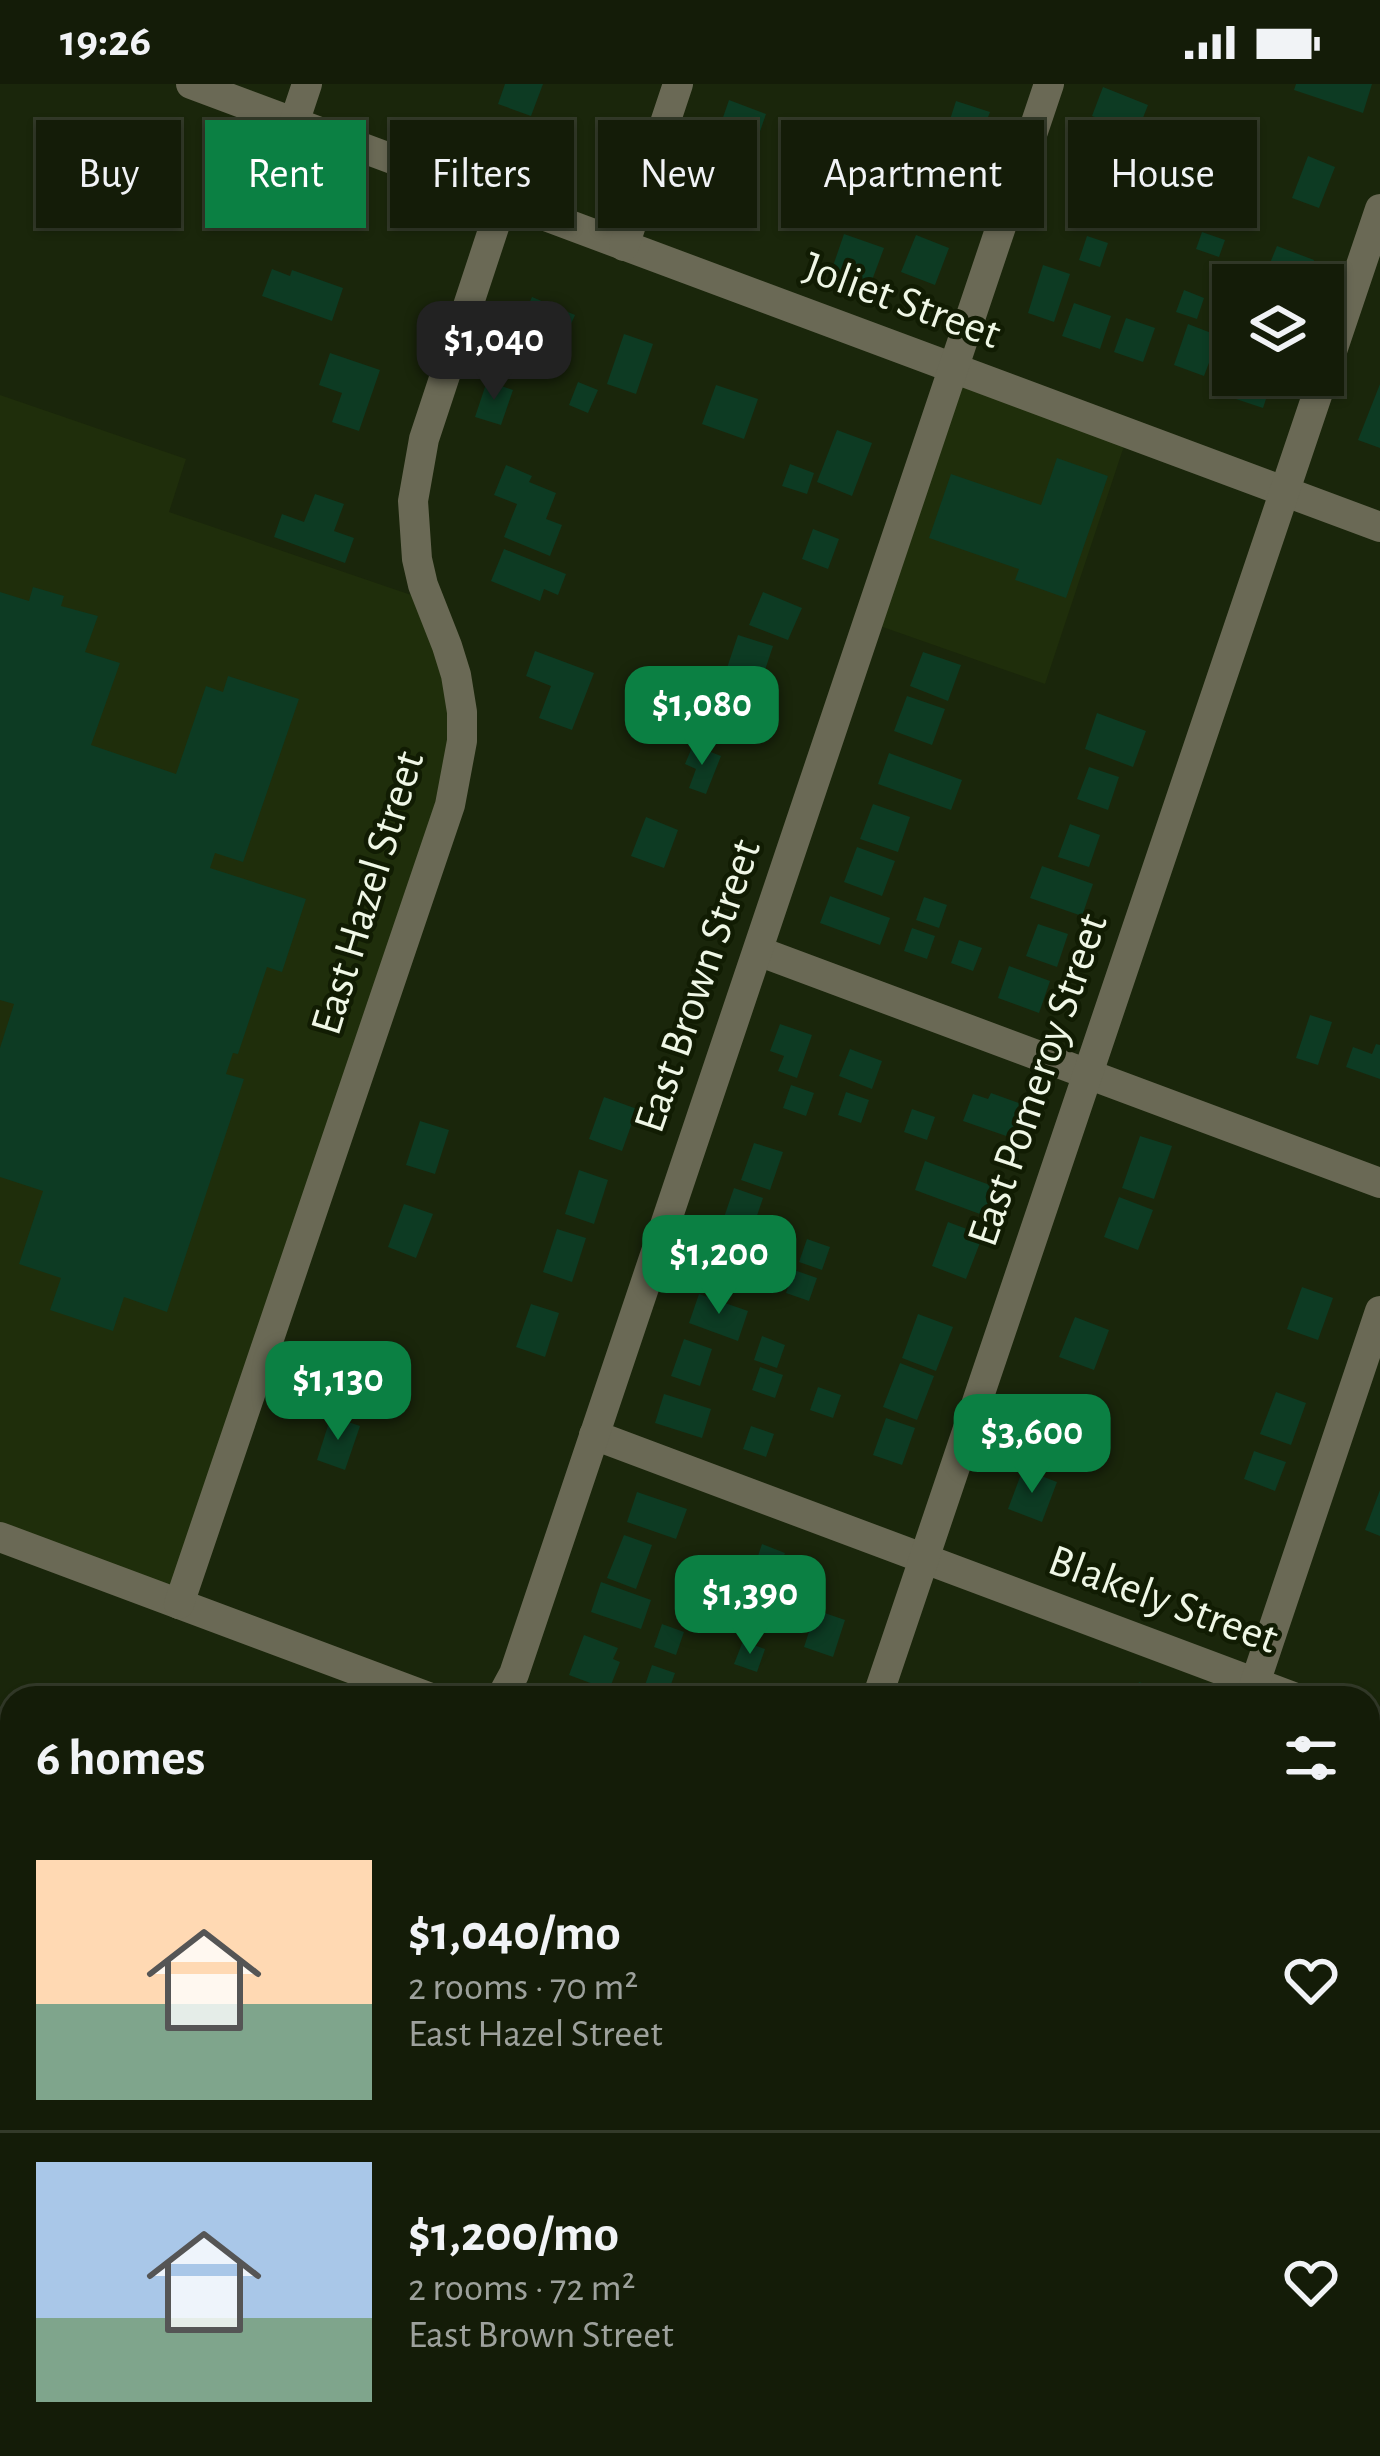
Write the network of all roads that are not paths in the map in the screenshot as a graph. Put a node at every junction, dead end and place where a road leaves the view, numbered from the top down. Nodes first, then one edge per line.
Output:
1 (191, 84) edge
2 (307, 84) edge
3 (678, 84) edge
4 (1049, 84) edge
5 (287, 120) edge
6 (296, 120) edge
7 (1380, 209) edge
8 (574, 227) edge
9 (494, 228) edge
10 (624, 246) junction
11 (954, 368) junction
12 (1284, 491) junction
13 (1380, 527) edge
14 (758, 951) junction
15 (1088, 1074) junction
16 (1380, 1183) edge
17 (1380, 1311) edge
18 (595, 1435) junction
19 (0, 1538) edge
20 (924, 1559) junction
21 (179, 1604) junction
22 (399, 1686) edge
23 (508, 1686) edge
24 (881, 1686) edge
25 (1242, 1686) edge
26 (1253, 1686) edge

1 - 5 street, Joliet Street
2 - 6 street
3 - 10 street
4 - 11 street, East Brown Street
7 - 12 street, East Pomeroy Street
8 - 10 street, Joliet Street
9 - 21 street, East Hazel Street
10 - 11 street, Joliet Street
11 - 12 street, Joliet Street
11 - 14 street, East Brown Street
12 - 13 street, Joliet Street
12 - 15 street, East Pomeroy Street
14 - 15 street
14 - 18 street, East Brown Street
15 - 16 street
15 - 20 street, East Pomeroy Street
17 - 26 street
18 - 20 street, Blakely Street
18 - 23 street, East Brown Street
19 - 21 street
20 - 24 street, East Pomeroy Street
20 - 25 street, Blakely Street
21 - 22 street

